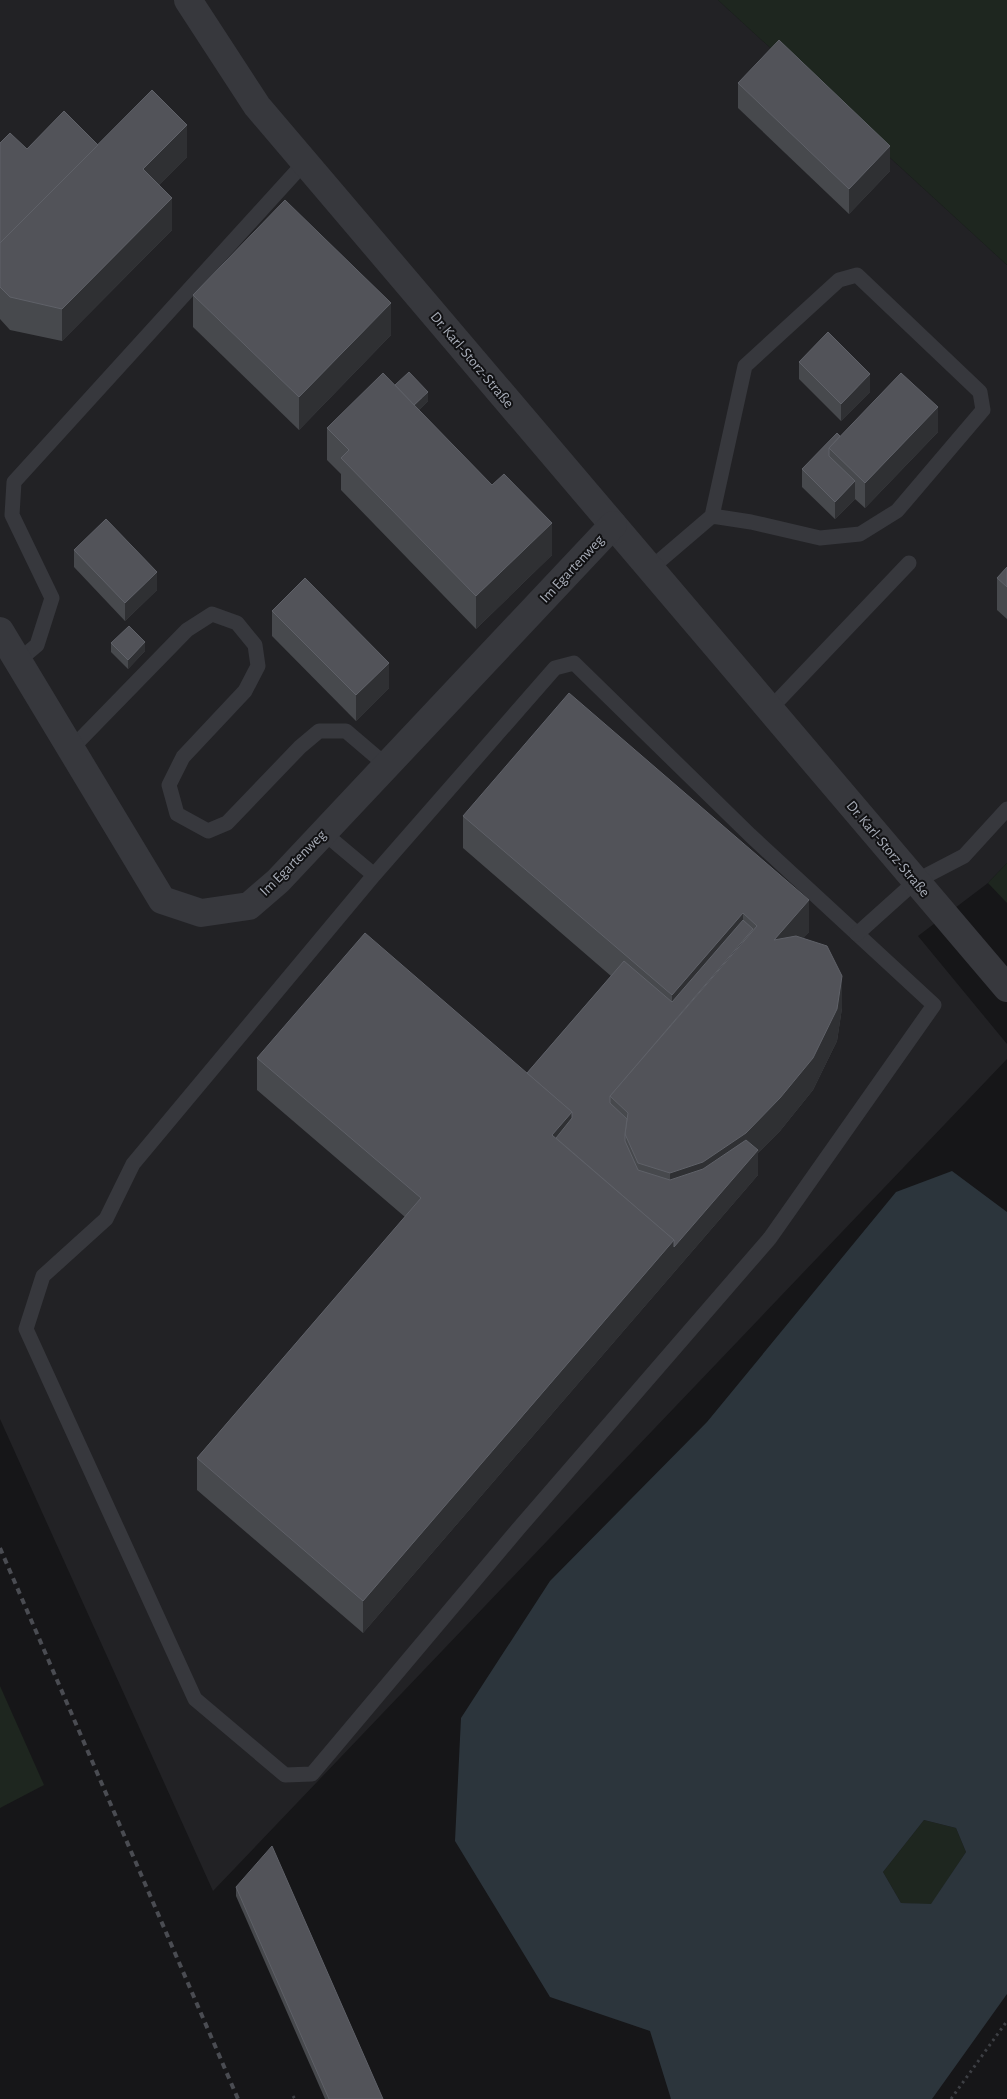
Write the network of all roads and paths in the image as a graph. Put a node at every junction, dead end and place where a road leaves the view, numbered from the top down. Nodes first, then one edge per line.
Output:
1 (188, 0) edge
2 (305, 162) junction
3 (712, 516) junction
4 (613, 525) junction
5 (909, 563) dead end
6 (650, 569) junction
7 (0, 631) edge
8 (18, 662) junction
9 (770, 709) junction
10 (71, 749) junction
11 (387, 766) junction
12 (1007, 809) edge
13 (324, 833) junction
14 (374, 875) junction
15 (916, 881) junction
16 (857, 934) junction
17 (1007, 988) edge
18 (1007, 2021) edge
19 (951, 2099) edge

1 - 2 street, Dr. Karl-Storz-Straße
2 - 4 street, Dr. Karl-Storz-Straße
2 - 8 lane
3 - 3 lane
3 - 6 lane
4 - 6 street, Dr. Karl-Storz-Straße
4 - 11 street, Im Egartenweg
5 - 9 lane
6 - 9 street, Dr. Karl-Storz-Straße
7 - 8 street, Im Egartenweg
8 - 10 street, Im Egartenweg
9 - 15 street, Dr. Karl-Storz-Straße
10 - 11 lane
10 - 13 street, Im Egartenweg
11 - 13 street, Im Egartenweg
12 - 15 lane
13 - 14 lane
14 - 16 lane
14 - 16 lane
15 - 16 lane
15 - 17 street, Dr. Karl-Storz-Straße
18 - 19 path

